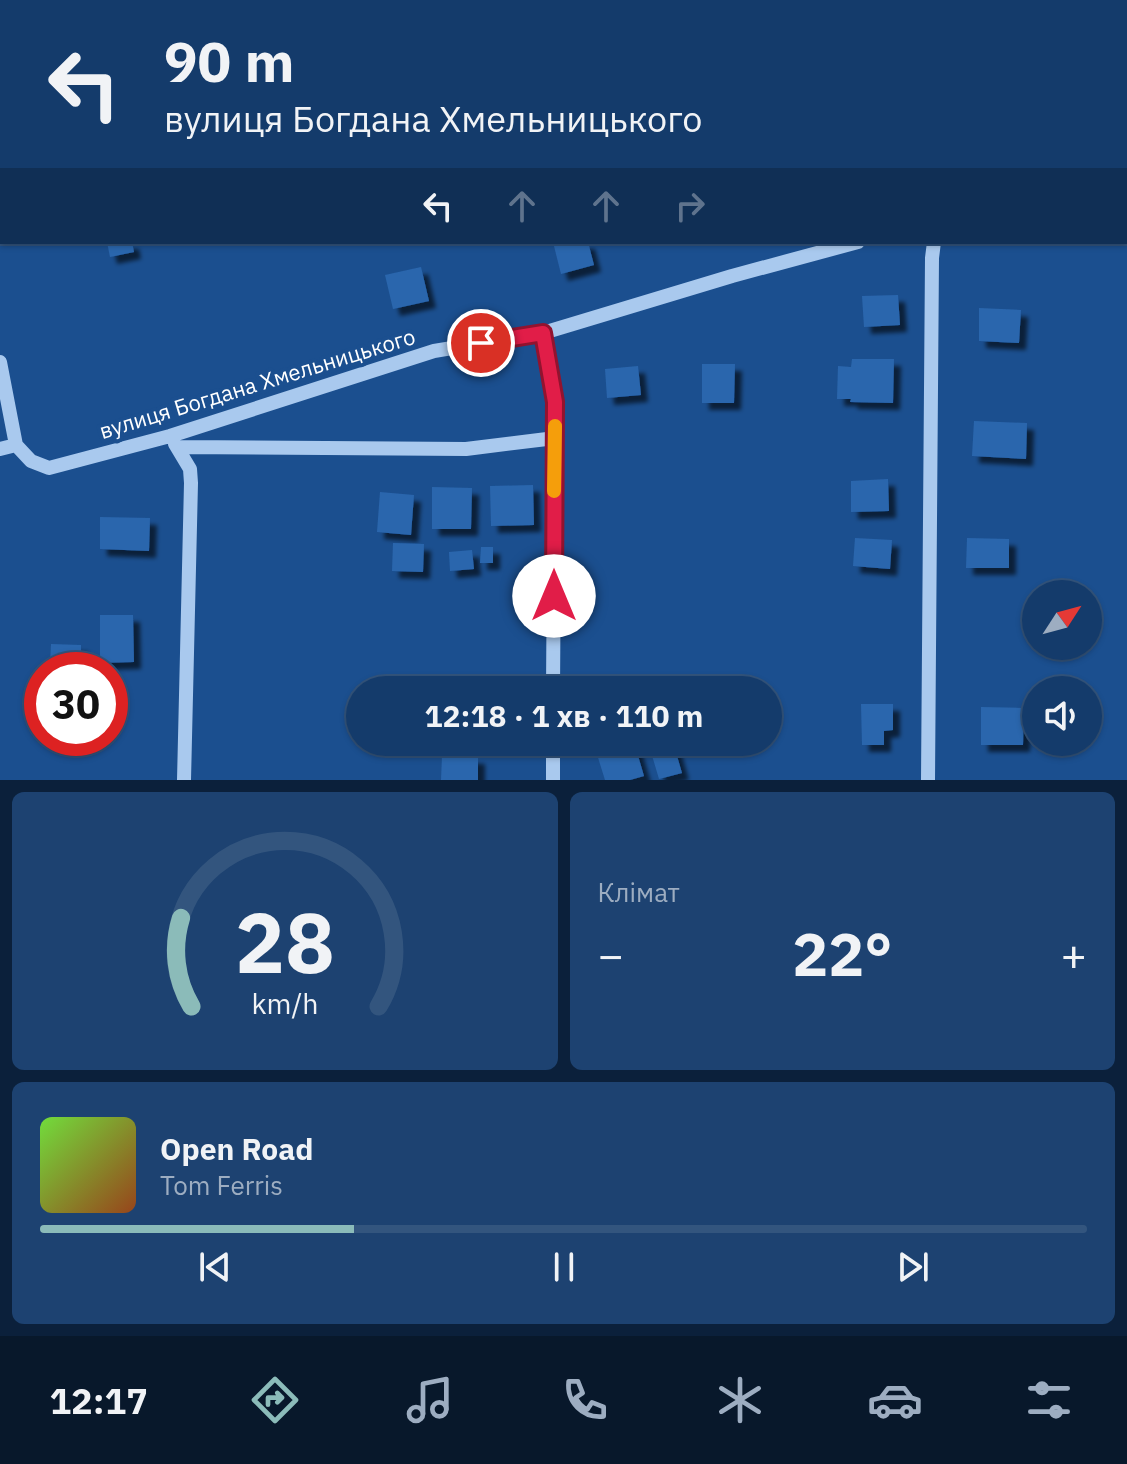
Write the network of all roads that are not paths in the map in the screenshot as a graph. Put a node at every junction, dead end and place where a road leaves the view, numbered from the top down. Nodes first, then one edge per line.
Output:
1 (851, 244) edge
2 (934, 244) edge
3 (543, 333) junction
4 (0, 362) edge
5 (555, 438) junction
6 (174, 442) junction
7 (16, 445) junction
8 (0, 449) edge
9 (553, 676) edge
10 (553, 756) edge
11 (184, 780) edge
12 (553, 780) edge
13 (928, 780) edge

1 - 3 street, вулиця Богдана Хмельницького
2 - 13 street
3 - 5 street
3 - 6 street, вулиця Богдана Хмельницького
4 - 7 street
5 - 6 street
5 - 9 street
6 - 7 street, вулиця Богдана Хмельницького
6 - 11 street
7 - 8 street
10 - 12 street

